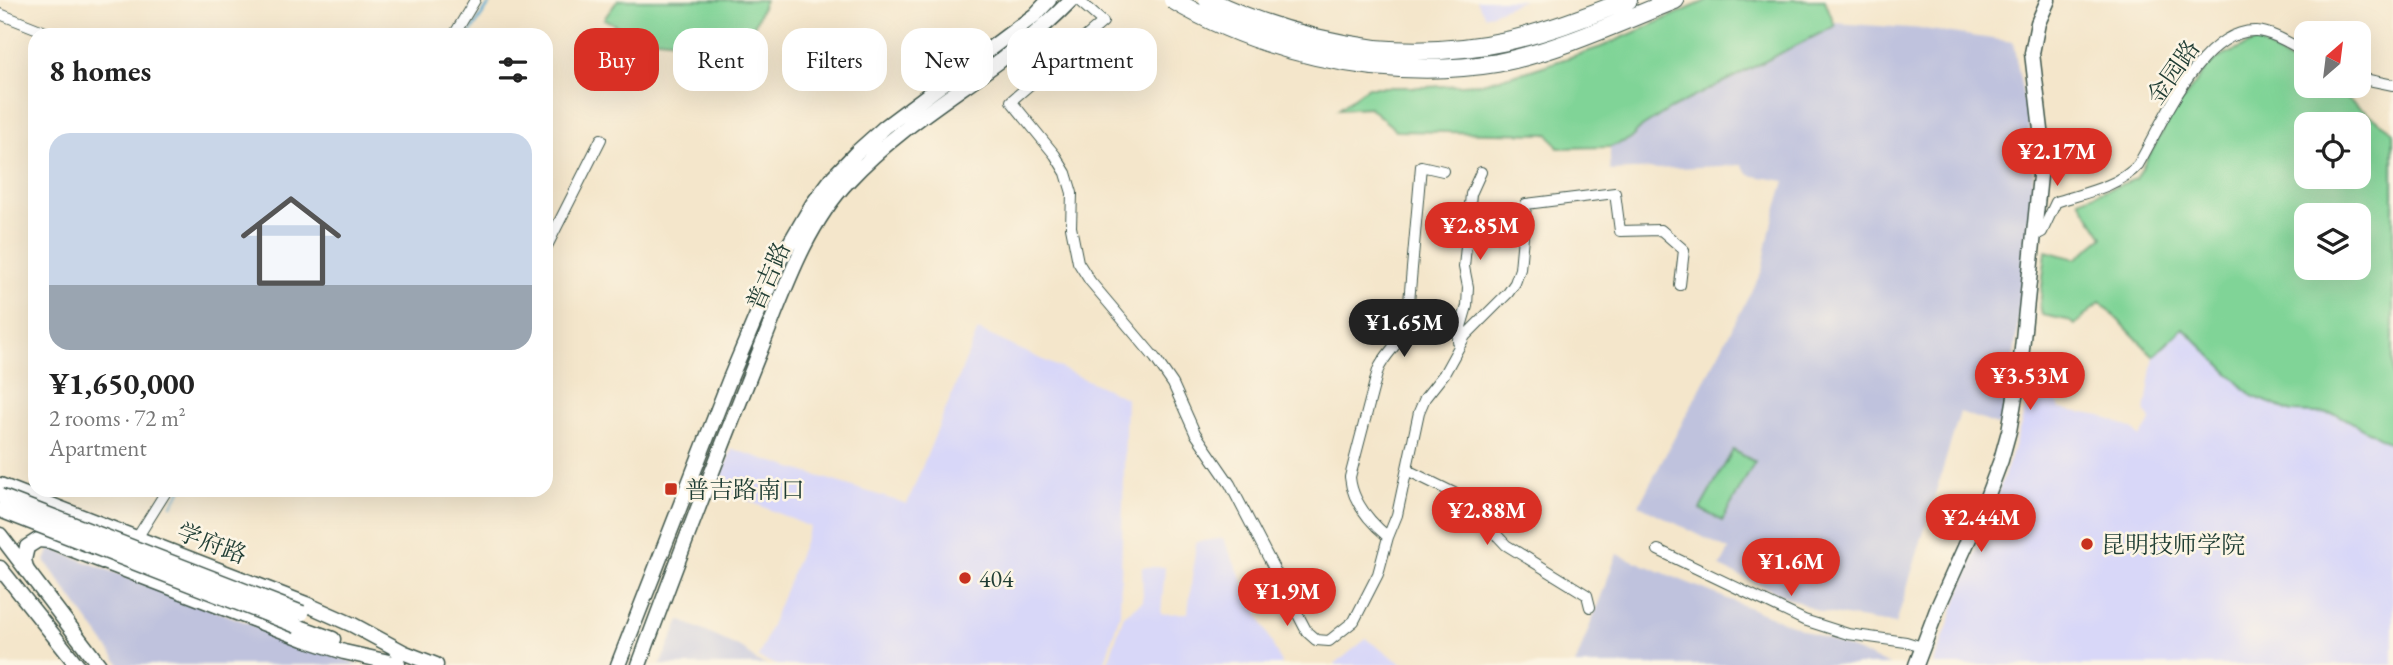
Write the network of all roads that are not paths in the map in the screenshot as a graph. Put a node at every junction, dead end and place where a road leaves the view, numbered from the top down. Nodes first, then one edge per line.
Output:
1 (475, 0) edge
2 (1049, 0) edge
3 (1071, 0) edge
4 (1078, 0) edge
5 (1173, 0) edge
6 (1208, 0) edge
7 (1628, 0) edge
8 (1675, 0) edge
9 (2048, 0) edge
10 (0, 14) edge
11 (35, 28) edge
12 (458, 28) edge
13 (2294, 47) edge
14 (1374, 58) junction
15 (2371, 80) edge
16 (2393, 85) edge
17 (601, 139) dead end
18 (1443, 171) dead end
19 (1481, 172) dead end
20 (553, 234) edge
21 (2034, 236) junction
22 (1680, 285) dead end
23 (1459, 346) junction
24 (1407, 470) junction
25 (0, 485) edge
26 (0, 496) edge
27 (28, 496) edge
28 (31, 497) edge
29 (163, 497) edge
30 (0, 510) edge
31 (82, 517) junction
32 (0, 535) edge
33 (1388, 537) junction
34 (137, 538) junction
35 (71, 549) junction
36 (1658, 550) dead end
37 (0, 568) edge
38 (27, 571) junction
39 (1590, 607) dead end
40 (300, 619) junction
41 (1922, 647) junction
42 (400, 661) edge
43 (77, 665) edge
44 (99, 665) edge
45 (436, 665) edge
46 (618, 665) edge
47 (639, 665) edge
48 (1916, 665) edge

1 - 12 street
2 - 46 main road, 普吉路
3 - 47 main road, 普吉路
4 - 33 street
5 - 14 highway, bridge
6 - 14 highway, bridge
7 - 14 highway
8 - 14 highway
9 - 21 main road
10 - 11 street
13 - 21 street, 金园路
15 - 16 street
17 - 20 street
18 - 33 street
19 - 23 street
21 - 41 main road
22 - 23 street
23 - 24 street
24 - 33 street
24 - 39 street
25 - 27 main road, 学府路
26 - 40 main road, 学府路, bridge
28 - 31 main road, 学府路
29 - 34 street
30 - 40 main road, 学府路, bridge
31 - 34 main road, 学府路
31 - 35 main road
32 - 38 main road
34 - 42 main road, 学府路
35 - 38 main road
35 - 42 main road
36 - 41 street
37 - 43 main road
38 - 44 main road
40 - 42 main road, 学府路
41 - 48 main road
42 - 45 main road, 学府路

